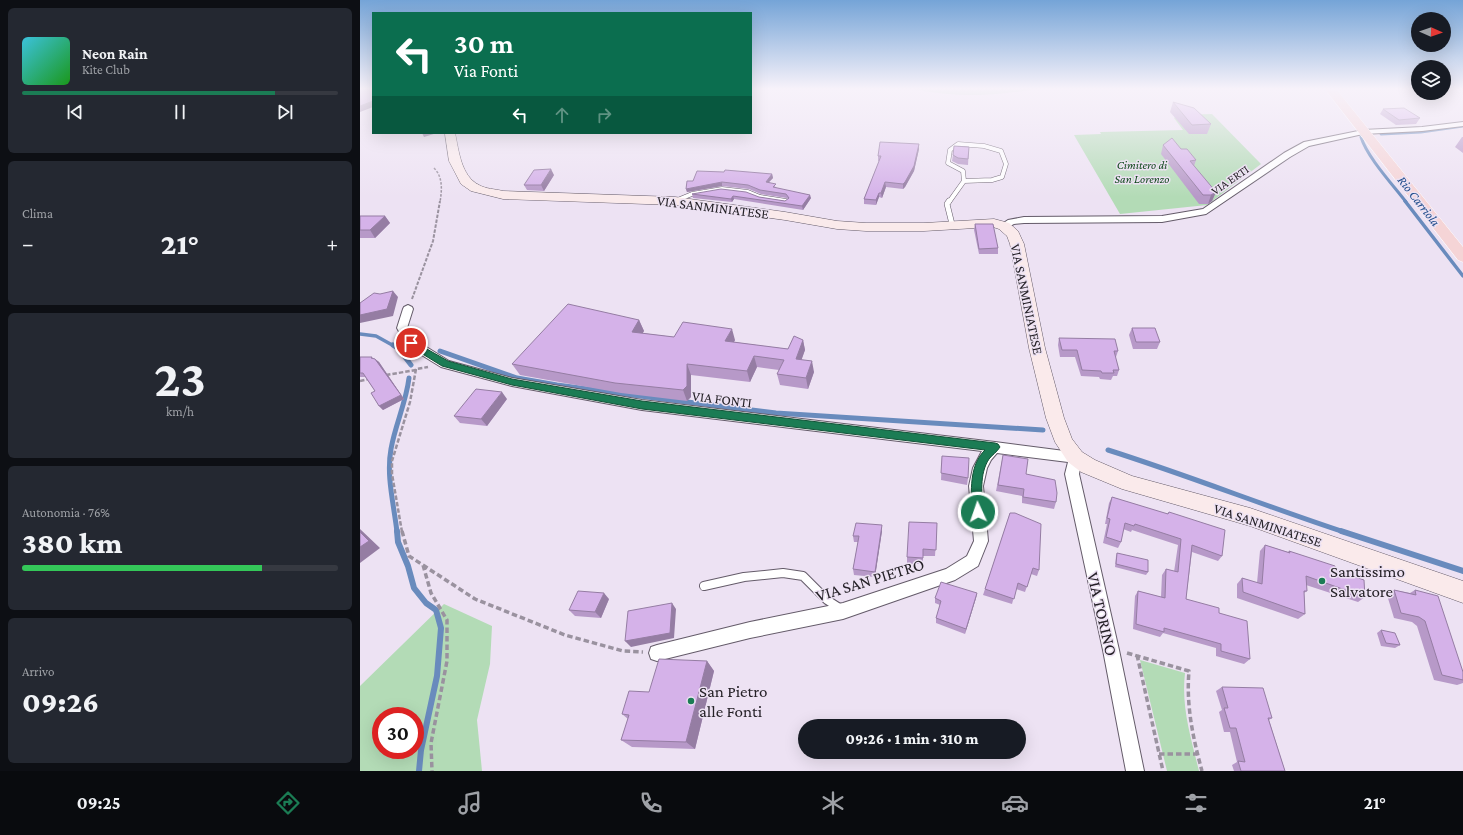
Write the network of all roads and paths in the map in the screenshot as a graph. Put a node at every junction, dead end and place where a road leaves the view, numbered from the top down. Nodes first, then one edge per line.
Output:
1 (1358, 125) edge
2 (1455, 125) edge
3 (1364, 132) junction
4 (450, 134) edge
5 (434, 168) dead end
6 (964, 181) junction
7 (675, 201) junction
8 (786, 201) edge
9 (952, 224) junction
10 (1004, 226) junction
11 (1463, 257) edge
12 (408, 309) joint
13 (445, 364) junction
14 (416, 370) junction
15 (383, 376) edge
16 (372, 378) edge
17 (360, 380) edge
18 (995, 447) junction
19 (1075, 457) junction
20 (423, 565) junction
21 (704, 586) dead end
22 (1463, 592) edge
23 (843, 611) junction
24 (657, 653) joint
25 (1159, 754) junction
26 (1198, 754) junction
27 (432, 771) edge
28 (1135, 771) edge
29 (1163, 771) edge
30 (1202, 771) edge

1 - 3 main road
2 - 3 street, VIA ERTI
3 - 10 street, VIA ERTI
3 - 11 main road
4 - 7 main road, VIA SANMINIATESE
5 - 12 path
6 - 6 lane
6 - 9 lane
7 - 8 lane
7 - 9 main road, VIA SANMINIATESE
9 - 10 main road, VIA SANMINIATESE
10 - 19 main road, VIA SANMINIATESE
12 - 13 street, VIA FONTI
13 - 14 path
13 - 18 street, VIA FONTI
14 - 15 path
14 - 20 path
16 - 17 path
18 - 19 street, VIA FONTI
18 - 23 street, VIA SAN PIETRO
19 - 22 main road, VIA SANMINIATESE
19 - 28 street, VIA TORINO
20 - 24 path
20 - 27 path
21 - 23 lane
23 - 24 street, VIA SAN PIETRO
25 - 26 path
25 - 26 path
25 - 29 path
26 - 30 path

